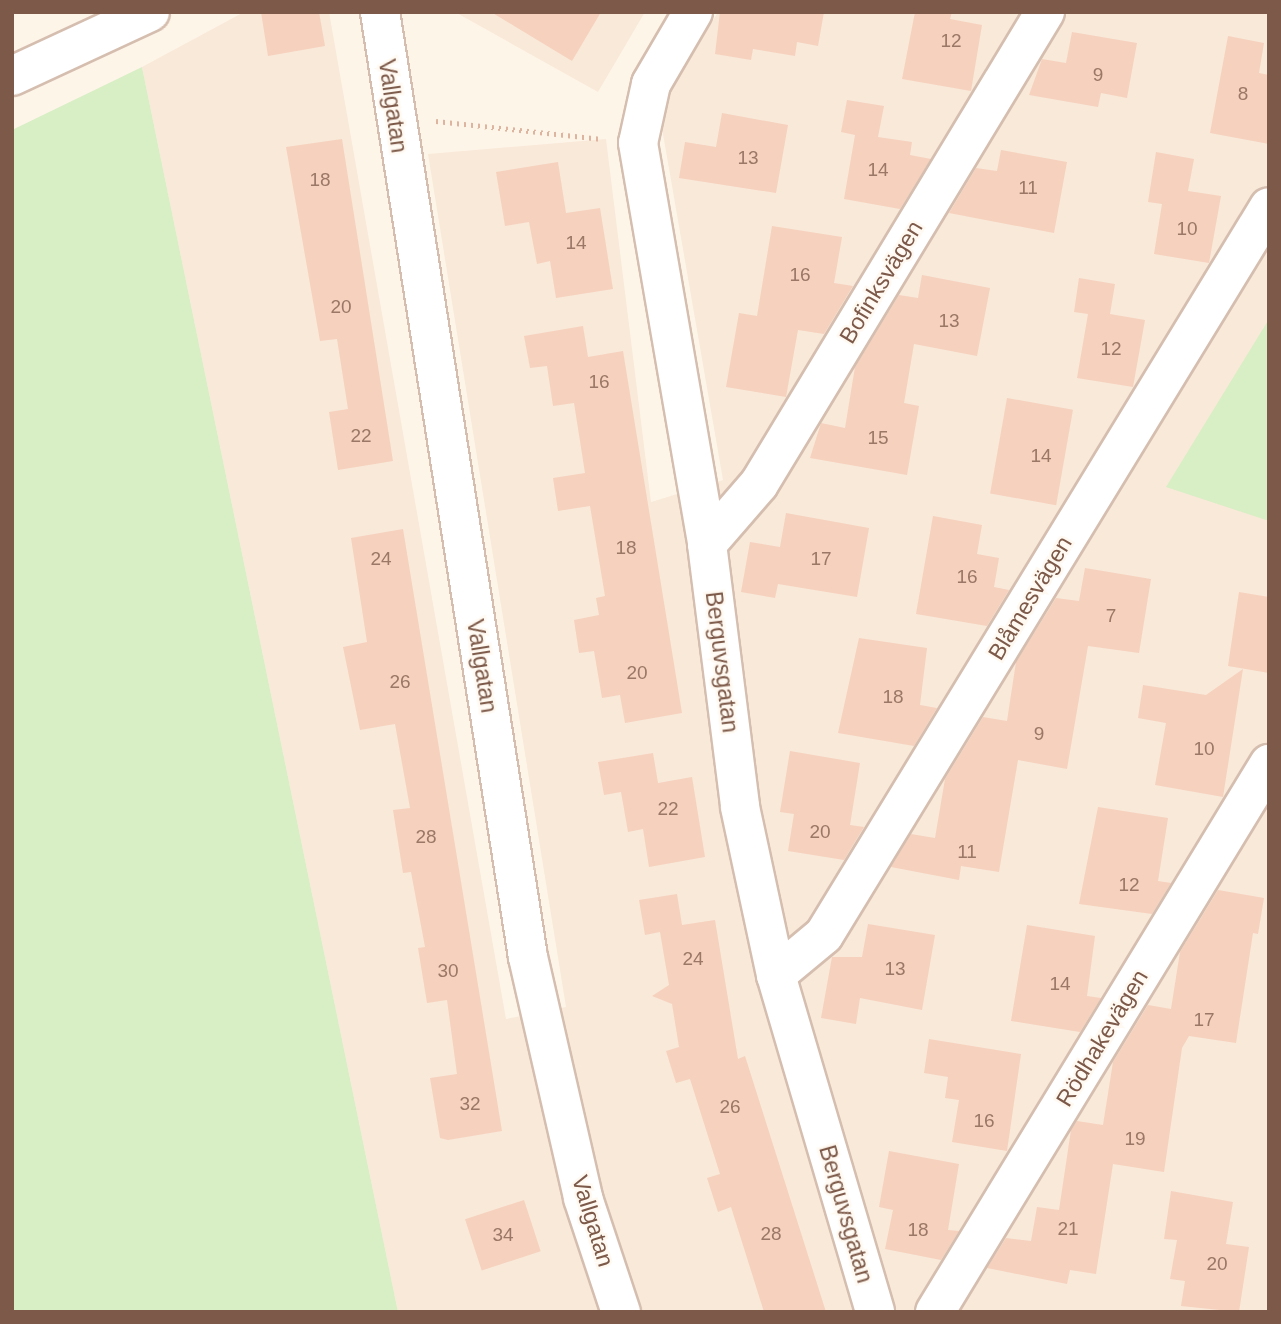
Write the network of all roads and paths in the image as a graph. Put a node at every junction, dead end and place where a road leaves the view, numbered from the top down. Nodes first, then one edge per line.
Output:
1 (150, 12) edge
2 (380, 12) edge
3 (693, 12) edge
4 (1045, 12) edge
5 (12, 76) edge
6 (394, 117) junction
7 (638, 143) junction
8 (1269, 207) edge
9 (707, 544) junction
10 (1269, 764) edge
11 (776, 975) junction
12 (621, 1312) edge
13 (876, 1312) edge
14 (935, 1312) edge

1 - 5 street
2 - 6 street, Vallgatan
3 - 7 street, Berguvsgatan
4 - 9 street, Bofinksvägen
6 - 7 path
6 - 12 street, Vallgatan
7 - 9 street, Berguvsgatan
8 - 11 street, Blåmesvägen
9 - 11 street, Berguvsgatan
10 - 14 street, Rödhakevägen
11 - 13 street, Berguvsgatan

